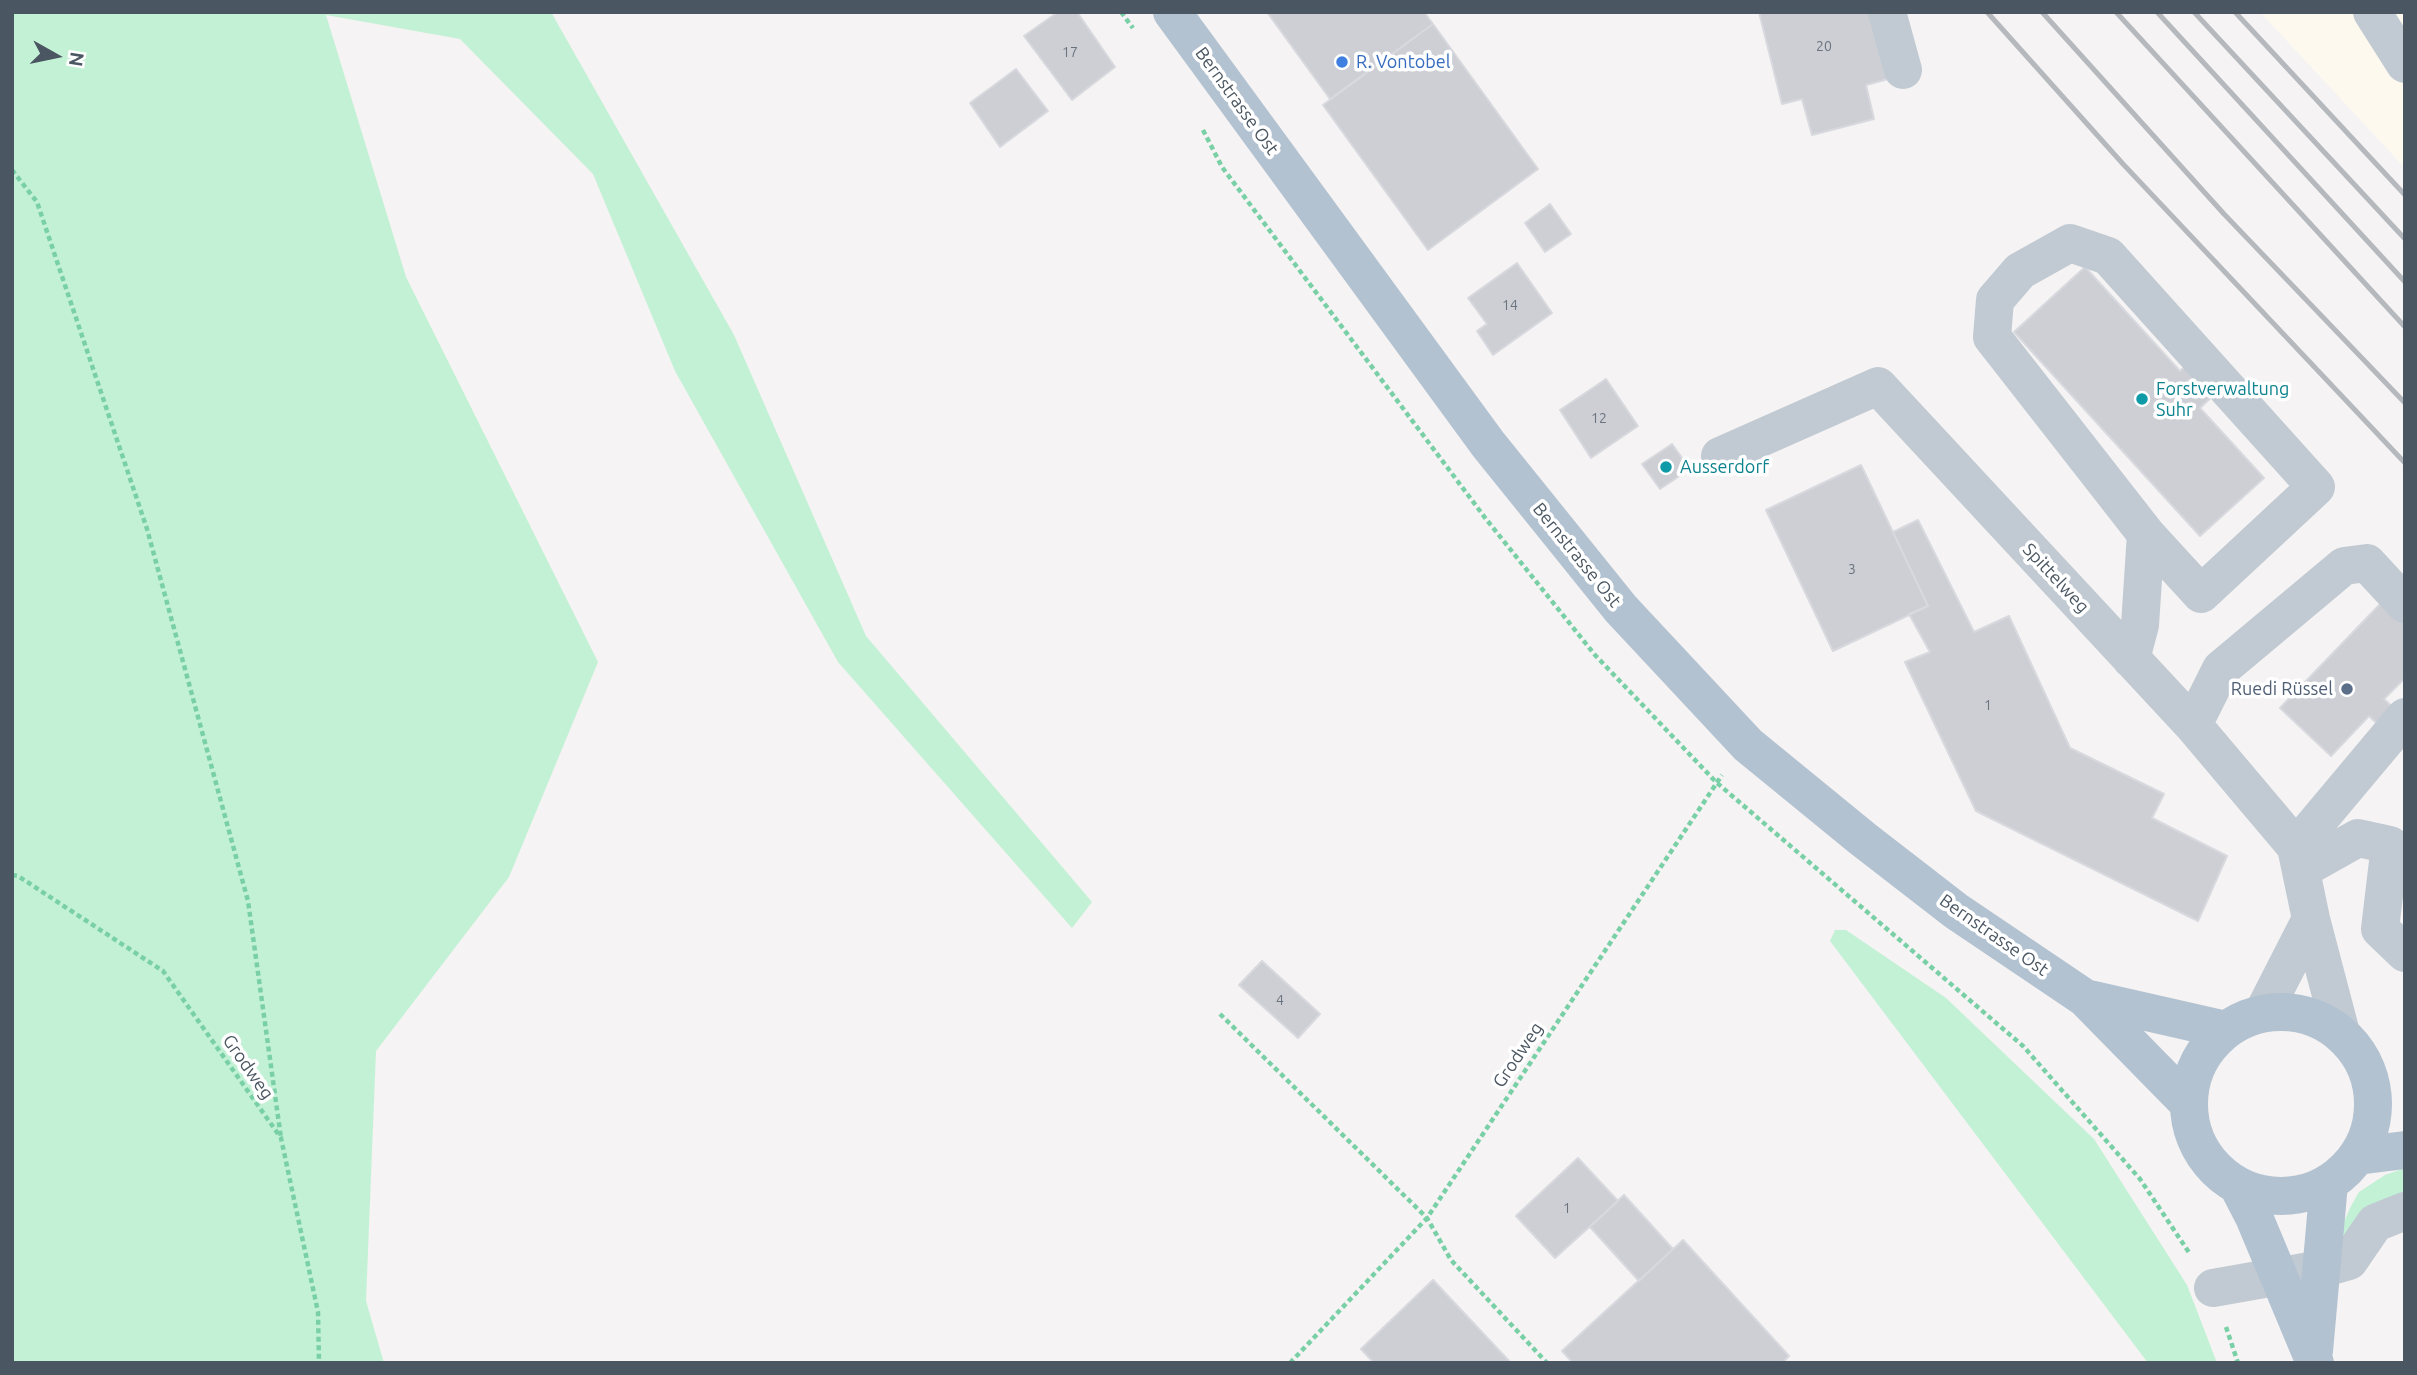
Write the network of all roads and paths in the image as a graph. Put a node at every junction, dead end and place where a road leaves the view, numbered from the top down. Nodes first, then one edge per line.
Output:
1 (1172, 12) edge
2 (1887, 12) edge
3 (2372, 12) edge
4 (2405, 64) edge
5 (1903, 70) dead end
6 (12, 170) edge
7 (1720, 456) dead end
8 (2146, 534) junction
9 (2405, 604) edge
10 (2131, 659) junction
11 (2405, 717) edge
12 (2193, 725) junction
13 (1748, 745) junction
14 (1716, 782) junction
15 (2397, 852) edge
16 (2299, 859) junction
17 (12, 876) edge
18 (2311, 919) junction
19 (2405, 953) edge
20 (2085, 998) junction
21 (2263, 1013) junction
22 (1220, 1014) dead end
23 (2226, 1030) junction
24 (2341, 1033) junction
25 (2370, 1078) junction
26 (2405, 1097) edge
27 (2188, 1103) junction
28 (281, 1138) junction
29 (2405, 1150) edge
30 (2357, 1156) junction
31 (2329, 1183) junction
32 (2238, 1186) junction
33 (2405, 1211) edge
34 (1427, 1218) junction
35 (2321, 1269) junction
36 (2279, 1276) junction
37 (2213, 1288) junction
38 (2315, 1360) edge
39 (319, 1363) edge
40 (1290, 1363) edge
41 (1547, 1363) edge
42 (2238, 1363) edge

1 - 13 main road, Bernstrasse Ost
2 - 5 lane
3 - 4 lane
6 - 28 path
7 - 10 lane, Spittelweg
8 - 8 lane
8 - 10 lane
9 - 12 lane
10 - 12 lane, Spittelweg
11 - 16 lane
12 - 16 lane, Spittelweg
13 - 14 path, Grodweg
13 - 20 main road, Bernstrasse Ost
14 - 34 path, Grodweg
14 - 37 path
15 - 16 lane
15 - 19 lane
16 - 18 lane, Spittelweg
17 - 28 path, Grodweg
18 - 21 lane
18 - 24 lane, Spittelweg
20 - 23 main road, Bernstrasse Ost
20 - 27 main road, Bernstrasse Ost
21 - 23 main road
21 - 24 main road
22 - 34 path
23 - 27 main road
24 - 25 main road
25 - 26 main road
25 - 30 main road
27 - 32 main road
28 - 39 path, Grodweg
29 - 30 main road
30 - 31 main road
31 - 32 main road
31 - 35 main road
32 - 36 main road
33 - 35 lane
34 - 40 path, Grodweg
34 - 41 path
35 - 36 lane
35 - 38 main road
36 - 37 lane
36 - 38 main road
37 - 42 path

